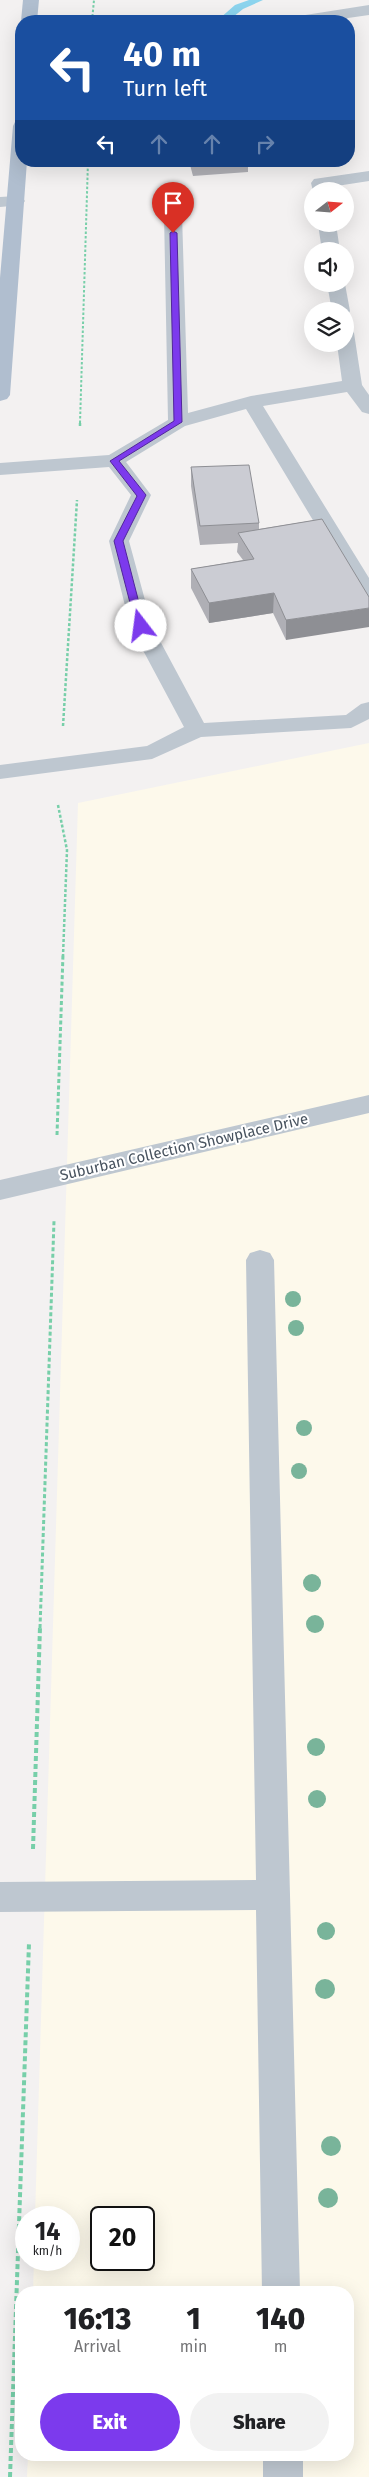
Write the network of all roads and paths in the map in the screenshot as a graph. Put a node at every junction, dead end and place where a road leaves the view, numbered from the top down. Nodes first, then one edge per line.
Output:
1 (31, 0) edge
2 (94, 0) edge
3 (369, 10) edge
4 (30, 15) edge
5 (93, 15) edge
6 (337, 15) edge
7 (15, 161) edge
8 (88, 167) edge
9 (369, 176) edge
10 (327, 182) edge
11 (8, 202) edge
12 (173, 214) dead end
13 (348, 352) edge
14 (352, 385) junction
15 (0, 395) edge
16 (251, 402) junction
17 (369, 408) edge
18 (178, 422) junction
19 (114, 461) junction
20 (78, 463) junction
21 (0, 469) edge
22 (369, 595) edge
23 (369, 709) edge
24 (197, 730) junction
25 (61, 764) junction
26 (0, 772) edge
27 (369, 1104) edge
28 (55, 1177) junction
29 (0, 1190) edge
30 (260, 1260) dead end
31 (273, 1895) junction
32 (16, 1896) edge
33 (281, 2286) edge
34 (283, 2461) edge
35 (10, 2477) edge
36 (283, 2477) edge

1 - 4 main road
2 - 5 path
3 - 6 lane
7 - 11 main road
8 - 20 path
9 - 10 lane
11 - 15 main road
12 - 18 lane
13 - 14 lane
14 - 16 lane
14 - 17 lane
16 - 18 lane
16 - 22 lane
18 - 19 lane
19 - 20 lane
19 - 24 lane
20 - 21 lane
20 - 25 path
23 - 24 lane
24 - 25 lane
25 - 26 lane
25 - 28 path
27 - 28 lane, Suburban Collection Showplace Drive
28 - 29 lane, Suburban Collection Showplace Drive
28 - 32 path
30 - 31 lane
31 - 32 lane
31 - 33 lane
32 - 35 path
34 - 36 lane

